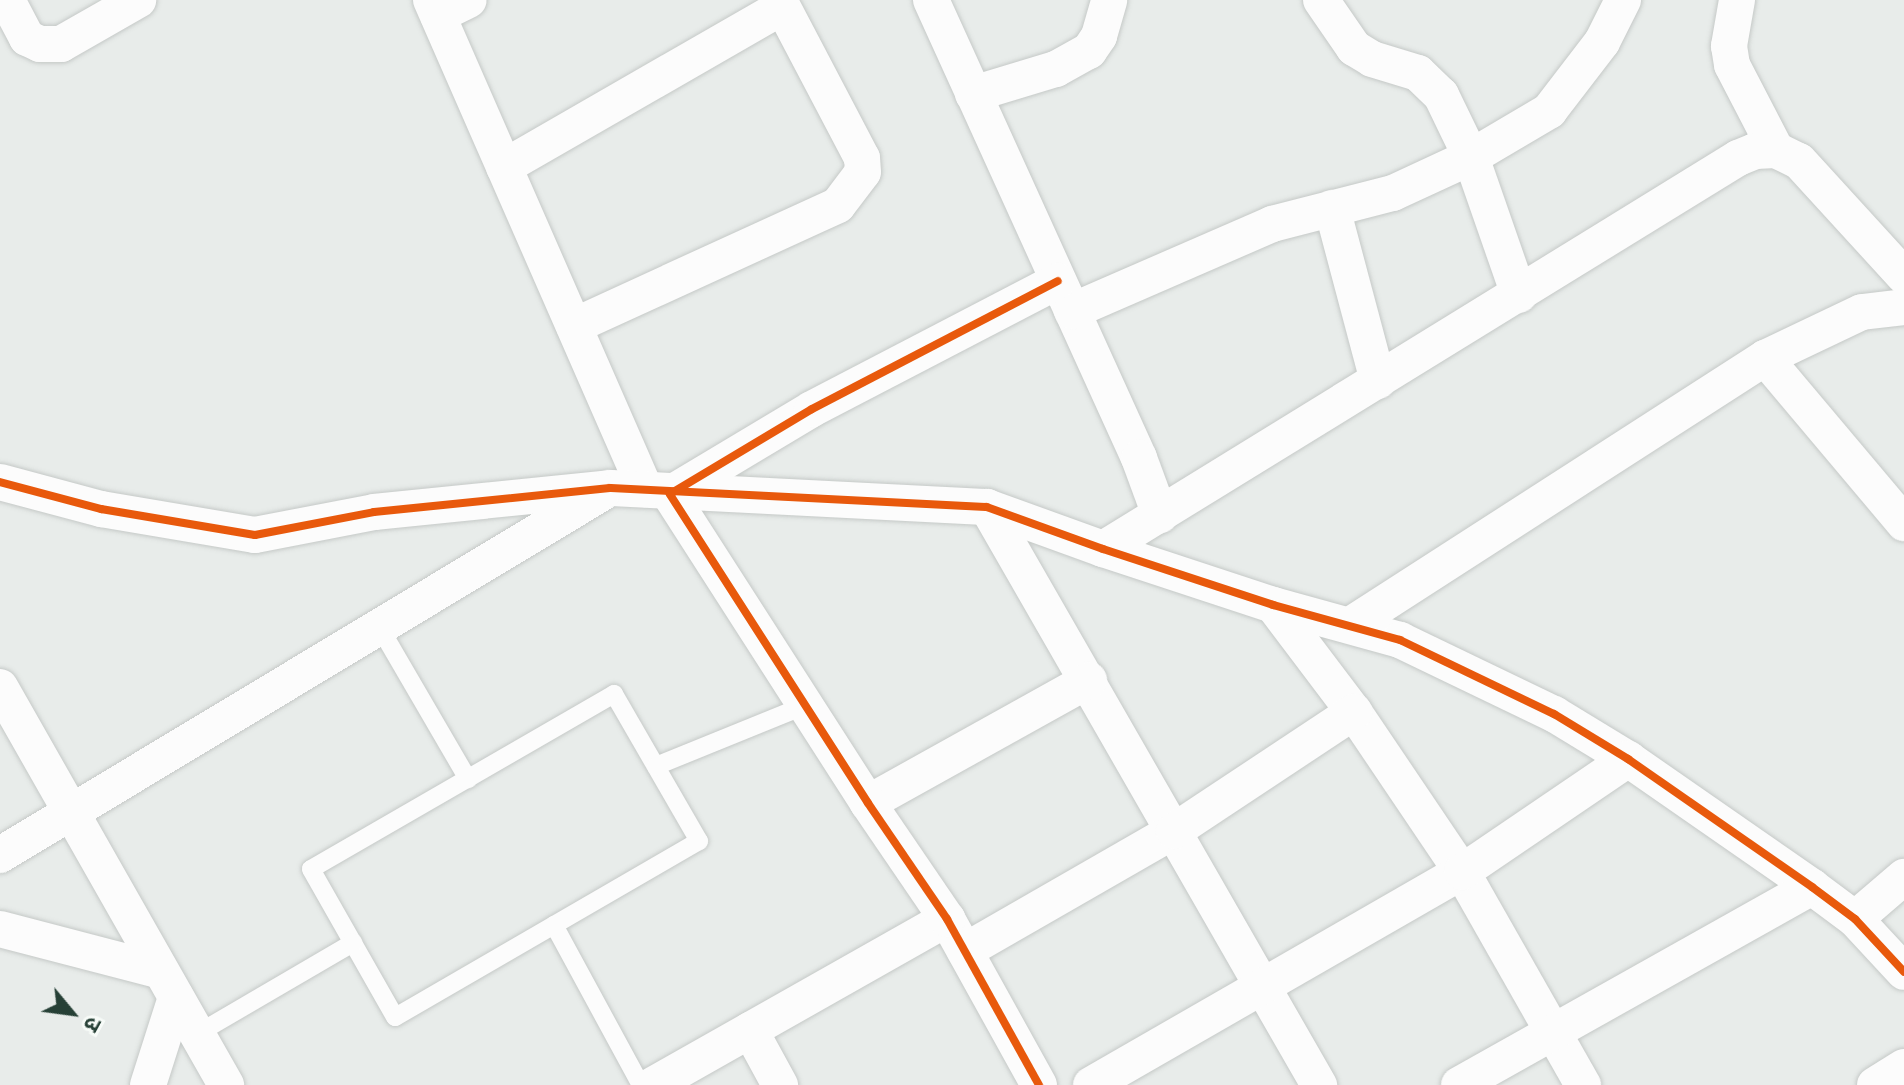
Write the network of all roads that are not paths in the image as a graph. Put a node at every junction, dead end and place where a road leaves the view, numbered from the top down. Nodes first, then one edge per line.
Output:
1 (7, 0) edge
2 (138, 0) edge
3 (931, 0) edge
4 (1109, 0) edge
5 (1321, 0) edge
6 (1623, 0) edge
7 (1737, 0) edge
8 (781, 3) edge
9 (446, 5) edge
10 (973, 94) junction
11 (1776, 150) junction
12 (1471, 157) junction
13 (504, 167) junction
14 (1332, 208) junction
15 (1904, 276) edge
16 (1519, 295) junction
17 (1065, 296) junction
18 (1904, 307) edge
19 (574, 326) junction
20 (1765, 358) junction
21 (1378, 381) junction
22 (0, 482) edge
23 (610, 488) junction
24 (657, 491) junction
25 (987, 507) junction
26 (1160, 515) junction
27 (1904, 523) edge
28 (1103, 549) junction
29 (1273, 605) junction
30 (1352, 624) junction
31 (380, 628) junction
32 (1089, 680) junction
33 (0, 687) edge
34 (806, 705) junction
35 (1354, 712) junction
36 (1628, 759) junction
37 (656, 766) junction
38 (468, 779) junction
39 (868, 803) junction
40 (72, 814) junction
41 (1174, 831) junction
42 (0, 855) edge
43 (1462, 872) junction
44 (1904, 877) edge
45 (1812, 887) junction
46 (947, 919) junction
47 (1855, 919) junction
48 (554, 925) junction
49 (0, 929) edge
50 (353, 943) junction
51 (965, 951) junction
52 (1904, 972) edge
53 (168, 984) junction
54 (1263, 986) junction
55 (750, 1030) junction
56 (1553, 1031) junction
57 (197, 1034) junction
58 (1904, 1067) edge
59 (148, 1085) edge
60 (226, 1085) edge
61 (641, 1085) edge
62 (653, 1085) edge
63 (780, 1085) edge
64 (1039, 1085) edge
65 (1091, 1085) edge
66 (1319, 1085) edge
67 (1459, 1085) edge
68 (1583, 1085) edge
69 (1875, 1085) edge

1 - 2 street
3 - 10 street
4 - 10 street
5 - 12 street
6 - 12 street
7 - 11 street
8 - 13 street
8 - 19 street
9 - 13 street
10 - 17 street
11 - 15 street
11 - 16 street
12 - 14 street
12 - 16 street
13 - 19 street
14 - 17 street
14 - 21 street
16 - 21 street
17 - 24 street
17 - 26 street
18 - 20 street
19 - 24 street
20 - 27 street
20 - 30 street
21 - 26 street
22 - 23 street
23 - 24 street
23 - 31 street
24 - 25 street
24 - 34 street
25 - 28 street
25 - 32 street
26 - 28 street
28 - 29 street
29 - 30 street
29 - 35 street
30 - 36 street
31 - 38 lane
31 - 40 street
32 - 39 street
32 - 41 street
33 - 40 street
34 - 37 lane
34 - 39 street
35 - 41 street
35 - 43 street
36 - 43 street
36 - 45 street
37 - 38 lane
37 - 48 lane
38 - 50 lane
39 - 46 street
40 - 42 street
40 - 53 street
41 - 51 street
41 - 54 street
43 - 54 street
43 - 56 street
44 - 47 street
45 - 47 street
45 - 56 street
46 - 51 street
46 - 55 street
47 - 52 street
48 - 50 lane
48 - 61 lane
49 - 53 street
50 - 57 lane
51 - 64 street
53 - 57 street
53 - 59 street
54 - 65 street
54 - 66 street
55 - 62 street
55 - 63 street
56 - 67 street
56 - 68 street
57 - 60 street
58 - 69 street

